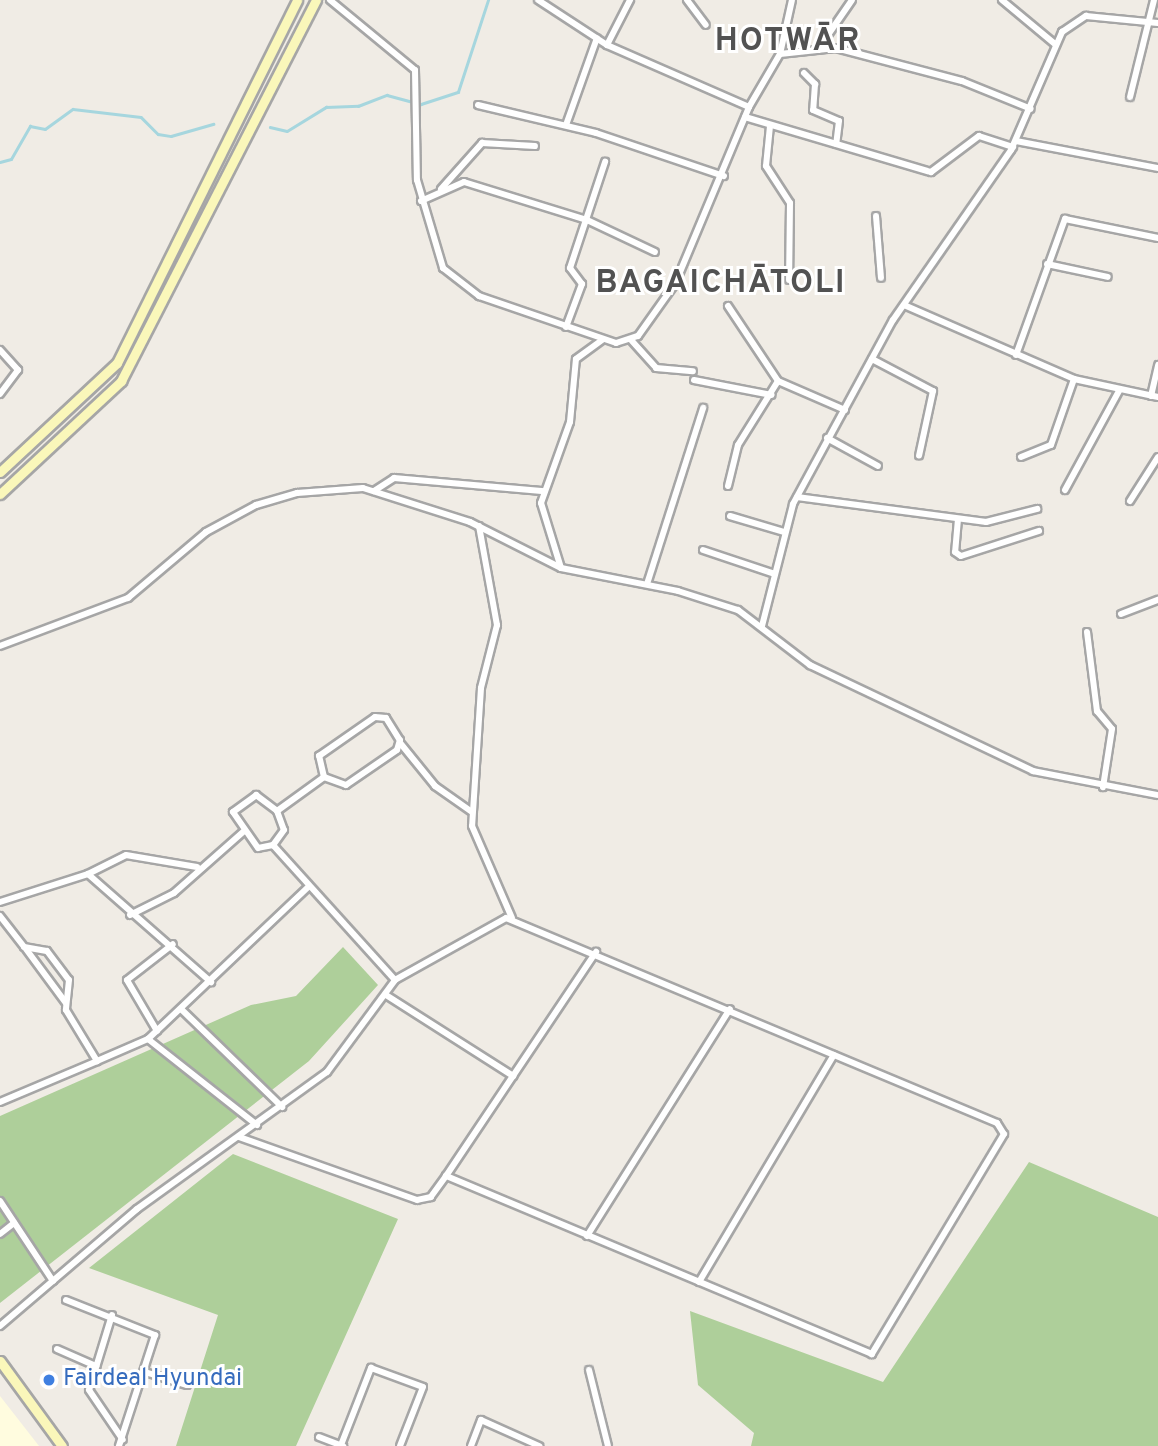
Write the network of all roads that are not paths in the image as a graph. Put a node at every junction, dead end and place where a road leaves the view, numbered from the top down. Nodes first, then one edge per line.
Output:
1 (298, 0) edge
2 (316, 0) edge
3 (330, 0) edge
4 (538, 0) edge
5 (631, 0) edge
6 (687, 0) edge
7 (792, 0) edge
8 (852, 0) edge
9 (1002, 0) edge
10 (1154, 0) edge
11 (1148, 21) junction
12 (1158, 23) edge
13 (706, 25) dead end
14 (597, 38) junction
15 (1055, 44) junction
16 (607, 45) junction
17 (819, 48) junction
18 (780, 54) junction
19 (804, 73) dead end
20 (1129, 97) dead end
21 (478, 106) dead end
22 (749, 107) junction
23 (1031, 109) junction
24 (745, 117) junction
25 (566, 125) junction
26 (770, 126) junction
27 (836, 144) junction
28 (1015, 144) junction
29 (535, 146) dead end
30 (605, 162) dead end
31 (1158, 168) edge
32 (724, 176) junction
33 (440, 191) junction
34 (421, 201) junction
35 (876, 216) dead end
36 (587, 220) junction
37 (1158, 238) edge
38 (655, 251) dead end
39 (1047, 264) junction
40 (1108, 277) dead end
41 (881, 278) dead end
42 (789, 280) dead end
43 (904, 305) junction
44 (728, 306) dead end
45 (566, 327) junction
46 (602, 340) junction
47 (632, 341) junction
48 (0, 350) edge
49 (1016, 355) junction
50 (872, 359) junction
51 (1158, 365) edge
52 (693, 371) dead end
53 (1074, 379) junction
54 (694, 380) dead end
55 (778, 381) junction
56 (1120, 389) junction
57 (0, 394) edge
58 (772, 395) junction
59 (1154, 396) edge
60 (703, 408) dead end
61 (845, 410) junction
62 (827, 438) junction
63 (919, 456) dead end
64 (1021, 457) dead end
65 (1158, 457) edge
66 (878, 466) dead end
67 (0, 472) edge
68 (728, 486) dead end
69 (1065, 490) dead end
70 (374, 491) junction
71 (544, 491) junction
72 (0, 494) edge
73 (797, 496) junction
74 (1130, 501) dead end
75 (1037, 509) dead end
76 (730, 516) dead end
77 (958, 519) junction
78 (480, 526) junction
79 (1039, 531) dead end
80 (784, 532) junction
81 (703, 550) dead end
82 (561, 568) junction
83 (772, 573) junction
84 (647, 584) junction
85 (1158, 600) edge
86 (763, 607) junction
87 (1121, 614) dead end
88 (748, 615) junction
89 (762, 626) junction
90 (1087, 632) dead end
91 (0, 646) edge
92 (401, 744) junction
93 (324, 777) junction
94 (1103, 787) junction
95 (1158, 795) edge
96 (277, 811) junction
97 (472, 812) junction
98 (244, 831) junction
99 (273, 845) junction
100 (197, 867) junction
101 (88, 874) junction
102 (308, 887) junction
103 (0, 901) edge
104 (130, 915) junction
105 (0, 916) edge
106 (512, 918) junction
107 (173, 944) junction
108 (26, 949) junction
109 (596, 952) junction
110 (395, 980) junction
111 (211, 982) junction
112 (386, 995) junction
113 (66, 1003) junction
114 (181, 1009) junction
115 (730, 1009) junction
116 (157, 1031) junction
117 (148, 1039) junction
118 (834, 1055) junction
119 (97, 1061) junction
120 (513, 1076) junction
121 (0, 1102) edge
122 (282, 1107) junction
123 (257, 1125) junction
124 (239, 1137) junction
125 (446, 1176) junction
126 (0, 1201) edge
127 (15, 1223) junction
128 (0, 1234) edge
129 (587, 1236) junction
130 (53, 1281) junction
131 (699, 1282) junction
132 (66, 1300) dead end
133 (112, 1315) junction
134 (0, 1326) edge
135 (57, 1349) dead end
136 (0, 1362) edge
137 (96, 1366) junction
138 (589, 1370) dead end
139 (145, 1372) junction
140 (187, 1385) dead end
141 (319, 1437) dead end
142 (121, 1443) edge
143 (62, 1446) edge
144 (342, 1446) edge
145 (400, 1446) edge
146 (471, 1446) edge
147 (539, 1446) edge
148 (608, 1446) edge
149 (619, 1446) edge

1 - 67 main road
2 - 72 main road
3 - 34 street
4 - 14 street
5 - 16 street
6 - 13 street
7 - 18 street
8 - 17 street
9 - 15 street
10 - 11 street
11 - 12 street
11 - 15 street
11 - 20 street
14 - 16 street
14 - 25 street
15 - 23 street
16 - 22 street
17 - 18 street
17 - 23 street
18 - 22 street
19 - 27 street
21 - 25 street
22 - 24 street
23 - 28 street
24 - 26 street
24 - 32 street
25 - 32 street
26 - 27 street
26 - 42 street
27 - 28 street
28 - 31 street
28 - 43 street
29 - 33 street
30 - 36 street
32 - 47 street
33 - 34 street
33 - 36 street
34 - 45 street
35 - 41 street
36 - 38 street
36 - 45 street
37 - 39 street
39 - 40 street
39 - 49 street
43 - 49 street
43 - 50 street
44 - 55 street
45 - 46 street
46 - 47 street
46 - 71 street
47 - 52 street
48 - 57 street
49 - 53 street
50 - 61 street
50 - 63 street
51 - 59 street
53 - 56 street
53 - 64 street
54 - 58 street
55 - 58 street
55 - 61 street
56 - 59 street
56 - 69 street
58 - 68 street
60 - 84 street
61 - 62 street
62 - 66 street
62 - 73 street
65 - 74 street
70 - 71 street
70 - 78 street
70 - 91 street
71 - 82 street
73 - 77 street
73 - 80 street
75 - 77 street
76 - 80 street
77 - 79 street
78 - 82 street
78 - 97 street
80 - 83 street
81 - 83 street
82 - 84 street
83 - 86 street
84 - 88 street
85 - 87 street
86 - 88 street
86 - 89 street
88 - 89 street
89 - 94 street
90 - 94 street
92 - 93 street
92 - 93 street
92 - 97 street
93 - 96 street
94 - 95 street
96 - 98 street
96 - 99 street
97 - 106 street
98 - 99 street
98 - 100 street
99 - 102 street
100 - 101 street
100 - 104 street
101 - 103 street
101 - 104 street
102 - 110 street
102 - 111 street
104 - 107 street
105 - 108 street
106 - 109 street
106 - 110 street
107 - 111 street
107 - 116 street
108 - 113 street
108 - 113 street
109 - 115 street
109 - 120 street
110 - 112 street
111 - 114 street
112 - 120 street
112 - 122 street
113 - 119 street
114 - 116 street
114 - 122 street
115 - 118 street
115 - 129 street
116 - 117 street
117 - 119 street
117 - 123 street
118 - 131 street
118 - 131 street
119 - 121 street
120 - 125 street
122 - 123 street
123 - 124 street
124 - 125 street
124 - 130 street
125 - 129 street
126 - 127 street
127 - 128 street
127 - 130 street
129 - 131 street
130 - 134 street
132 - 133 street
133 - 137 street
133 - 139 street
135 - 137 street
136 - 143 main road
137 - 142 street
138 - 148 street
139 - 140 street
139 - 142 street
141 - 144 street
144 - 145 street
146 - 147 street
148 - 149 street

